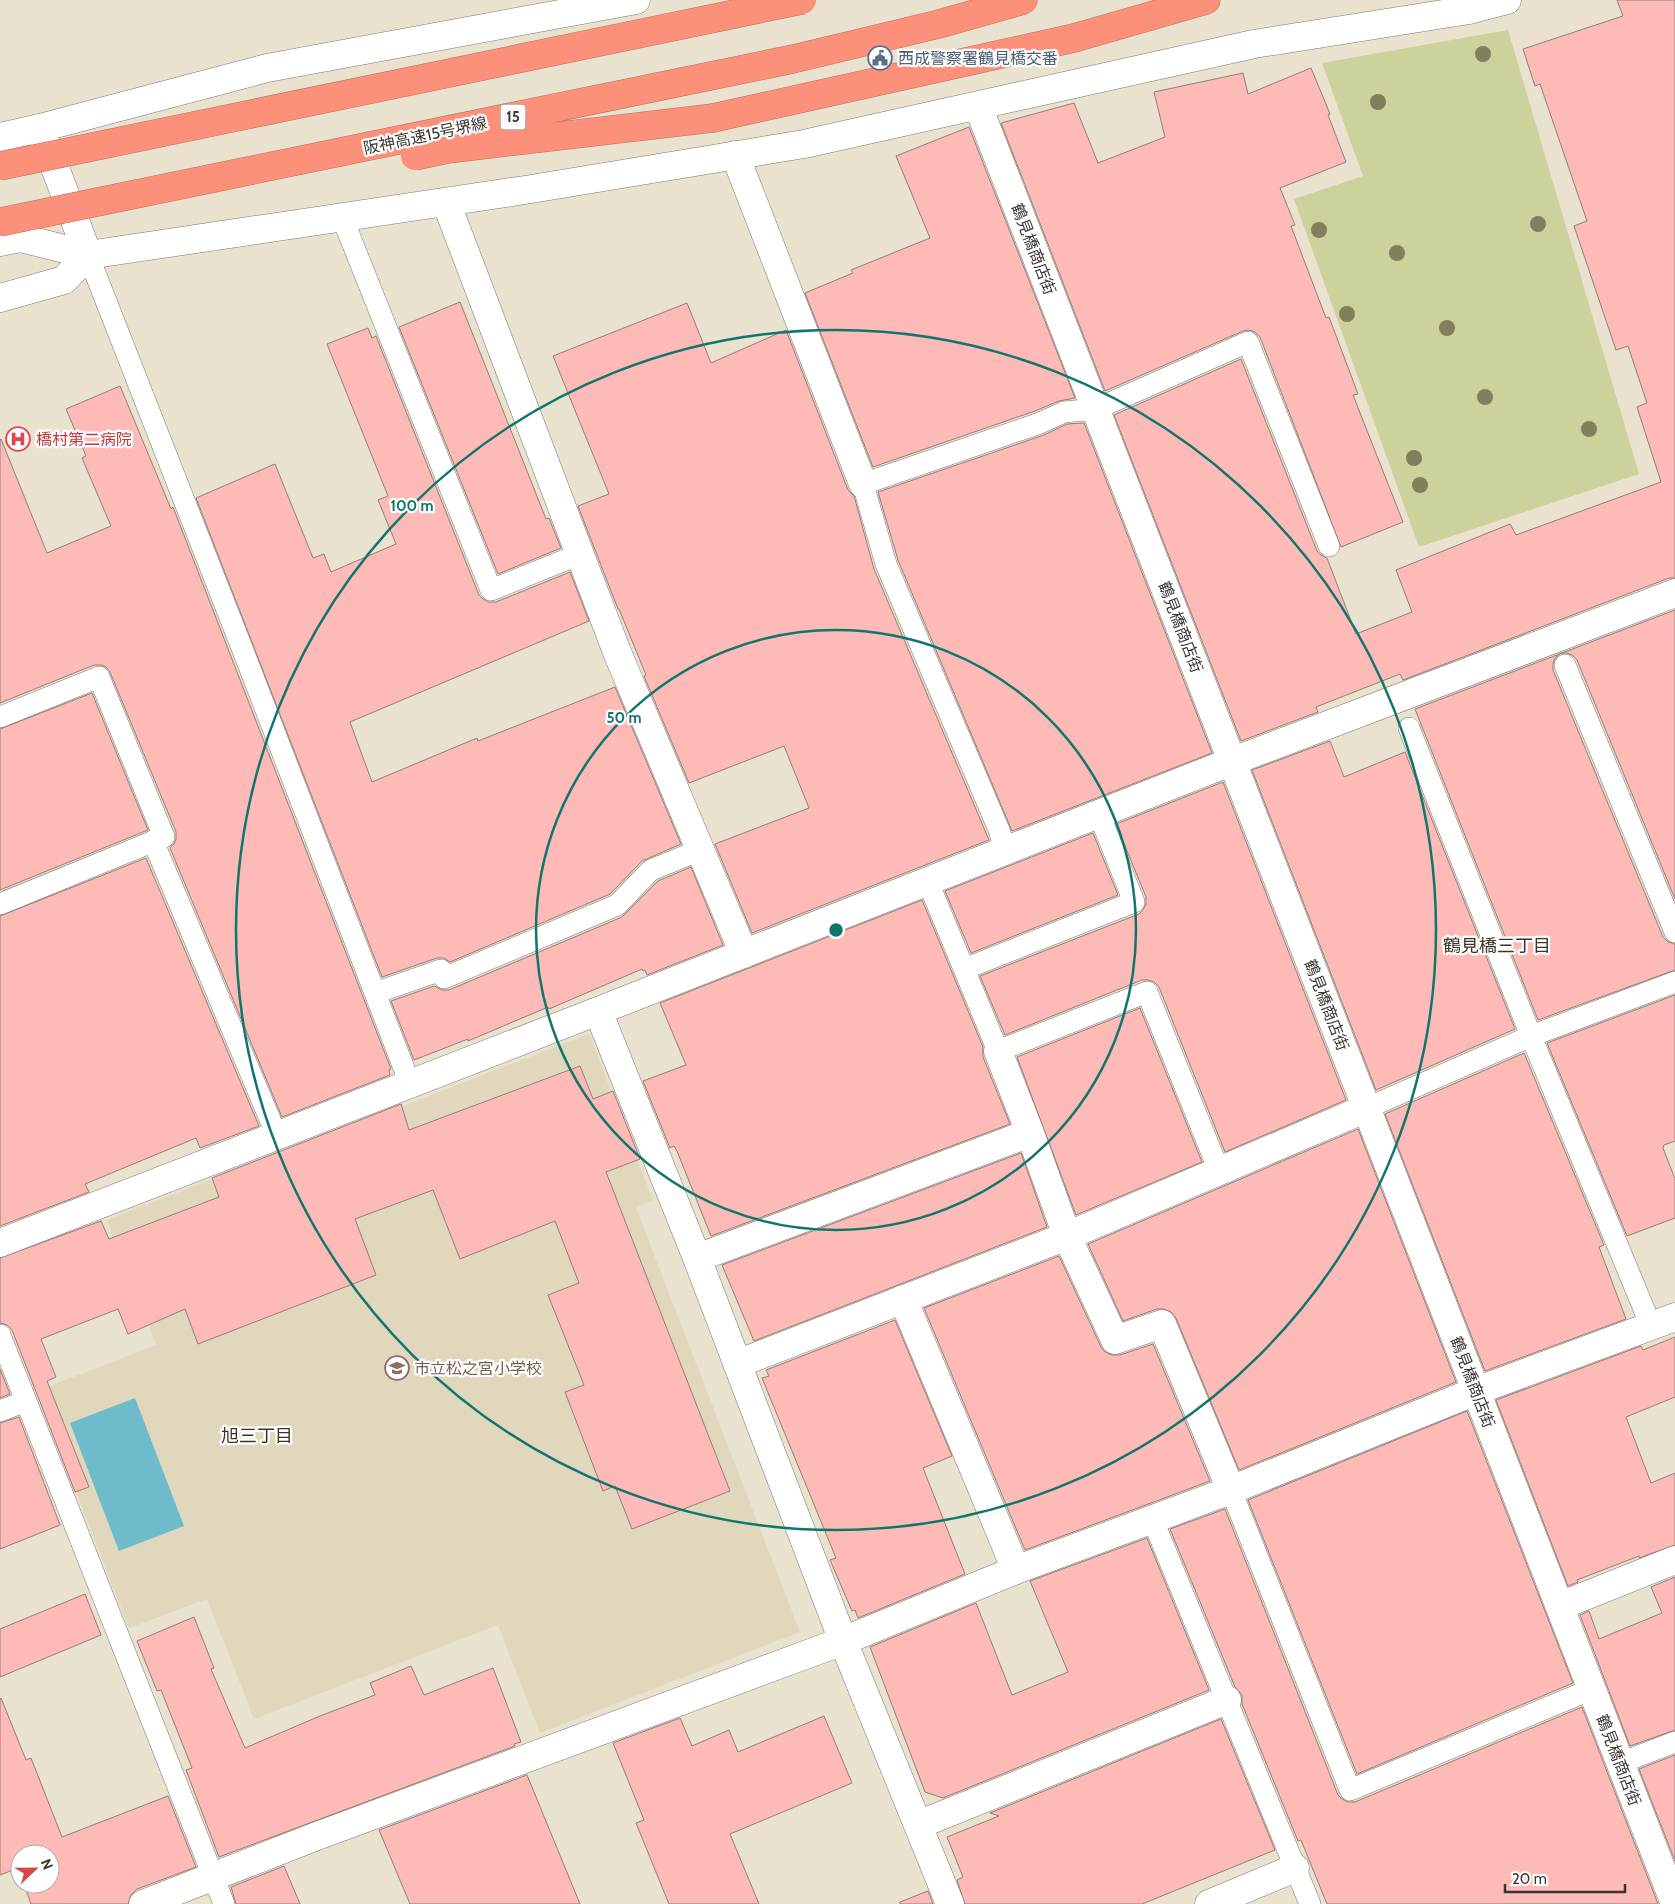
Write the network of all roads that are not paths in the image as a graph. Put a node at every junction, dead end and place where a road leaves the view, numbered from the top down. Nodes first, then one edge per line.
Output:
1 (636, 0) edge
2 (802, 0) edge
3 (1024, 0) edge
4 (1206, 0) edge
5 (1507, 0) edge
6 (978, 106) junction
7 (40, 128) junction
8 (0, 137) edge
9 (735, 156) junction
10 (0, 166) edge
11 (446, 202) junction
12 (342, 217) junction
13 (0, 222) edge
14 (0, 233) edge
15 (0, 242) edge
16 (88, 255) junction
17 (0, 298) edge
18 (1096, 409) junction
19 (863, 484) junction
20 (1329, 546) dead end
21 (580, 554) junction
22 (1675, 593) edge
23 (1566, 665) dead end
24 (0, 717) edge
25 (1409, 728) dead end
26 (1233, 761) junction
27 (1099, 814) junction
28 (153, 841) junction
29 (700, 850) junction
30 (1005, 850) junction
31 (928, 882) junction
32 (0, 904) edge
33 (1675, 932) edge
34 (744, 954) junction
35 (964, 969) junction
36 (1675, 982) edge
37 (375, 993) junction
38 (598, 1011) junction
39 (1531, 1036) junction
40 (998, 1051) junction
41 (410, 1084) junction
42 (1367, 1108) junction
43 (1030, 1133) junction
44 (277, 1136) junction
45 (1219, 1171) junction
46 (1067, 1236) junction
47 (0, 1243) edge
48 (697, 1258) junction
49 (903, 1299) junction
50 (1663, 1321) edge
51 (0, 1335) edge
52 (737, 1364) junction
53 (1476, 1391) junction
54 (26, 1401) junction
55 (0, 1412) edge
56 (1231, 1490) junction
57 (1152, 1518) junction
58 (1675, 1560) edge
59 (1016, 1570) junction
60 (1560, 1606) junction
61 (843, 1641) junction
62 (1592, 1689) junction
63 (1227, 1700) junction
64 (1675, 1742) edge
65 (1620, 1763) junction
66 (918, 1825) junction
67 (1295, 1868) junction
68 (213, 1877) junction
69 (1674, 1899) edge
70 (143, 1904) edge
71 (224, 1904) edge
72 (950, 1904) edge
73 (1210, 1904) edge
74 (1310, 1904) edge

1 - 7 street
2 - 10 highway, bridge
3 - 13 highway, 阪神高速15号堺線 / 15, bridge
4 - 14 highway, 15, bridge
5 - 6 street
6 - 9 street
6 - 18 street, 鶴見橋商店街
7 - 8 street
7 - 16 street
9 - 11 street
9 - 19 street
11 - 12 street
11 - 21 street
12 - 16 street
12 - 21 lane
15 - 16 street
16 - 17 street
16 - 37 lane
18 - 19 lane
18 - 20 lane
18 - 26 street, 鶴見橋商店街
19 - 30 lane
21 - 29 street
22 - 26 street
23 - 33 lane
24 - 28 lane
25 - 39 lane
26 - 27 street
26 - 42 street, 鶴見橋商店街
27 - 30 street
27 - 35 lane
28 - 32 lane
28 - 44 lane
29 - 34 street
29 - 37 lane
30 - 31 street
31 - 34 street
31 - 35 lane
34 - 38 street
35 - 40 lane
36 - 39 lane
37 - 41 lane
38 - 41 street
38 - 48 street
39 - 42 lane
39 - 50 lane
40 - 43 street
40 - 45 lane
41 - 44 street
42 - 45 street
42 - 53 street, 鶴見橋商店街
43 - 46 street
43 - 48 street
44 - 47 street
45 - 46 street
46 - 49 street
46 - 56 street
48 - 52 street
49 - 52 street
49 - 59 street
50 - 53 street
51 - 54 lane
52 - 61 street
53 - 56 street
53 - 60 street, 鶴見橋商店街
54 - 55 lane
54 - 68 lane
56 - 57 street
56 - 62 lane
57 - 59 street
57 - 63 lane
58 - 60 street
59 - 61 street
60 - 62 street, 鶴見橋商店街
61 - 66 street
61 - 68 street
62 - 65 street, 鶴見橋商店街
63 - 66 street
63 - 67 lane
64 - 65 lane
65 - 69 street, 鶴見橋商店街
66 - 72 street
67 - 73 street
67 - 74 lane
68 - 70 street
68 - 71 lane

